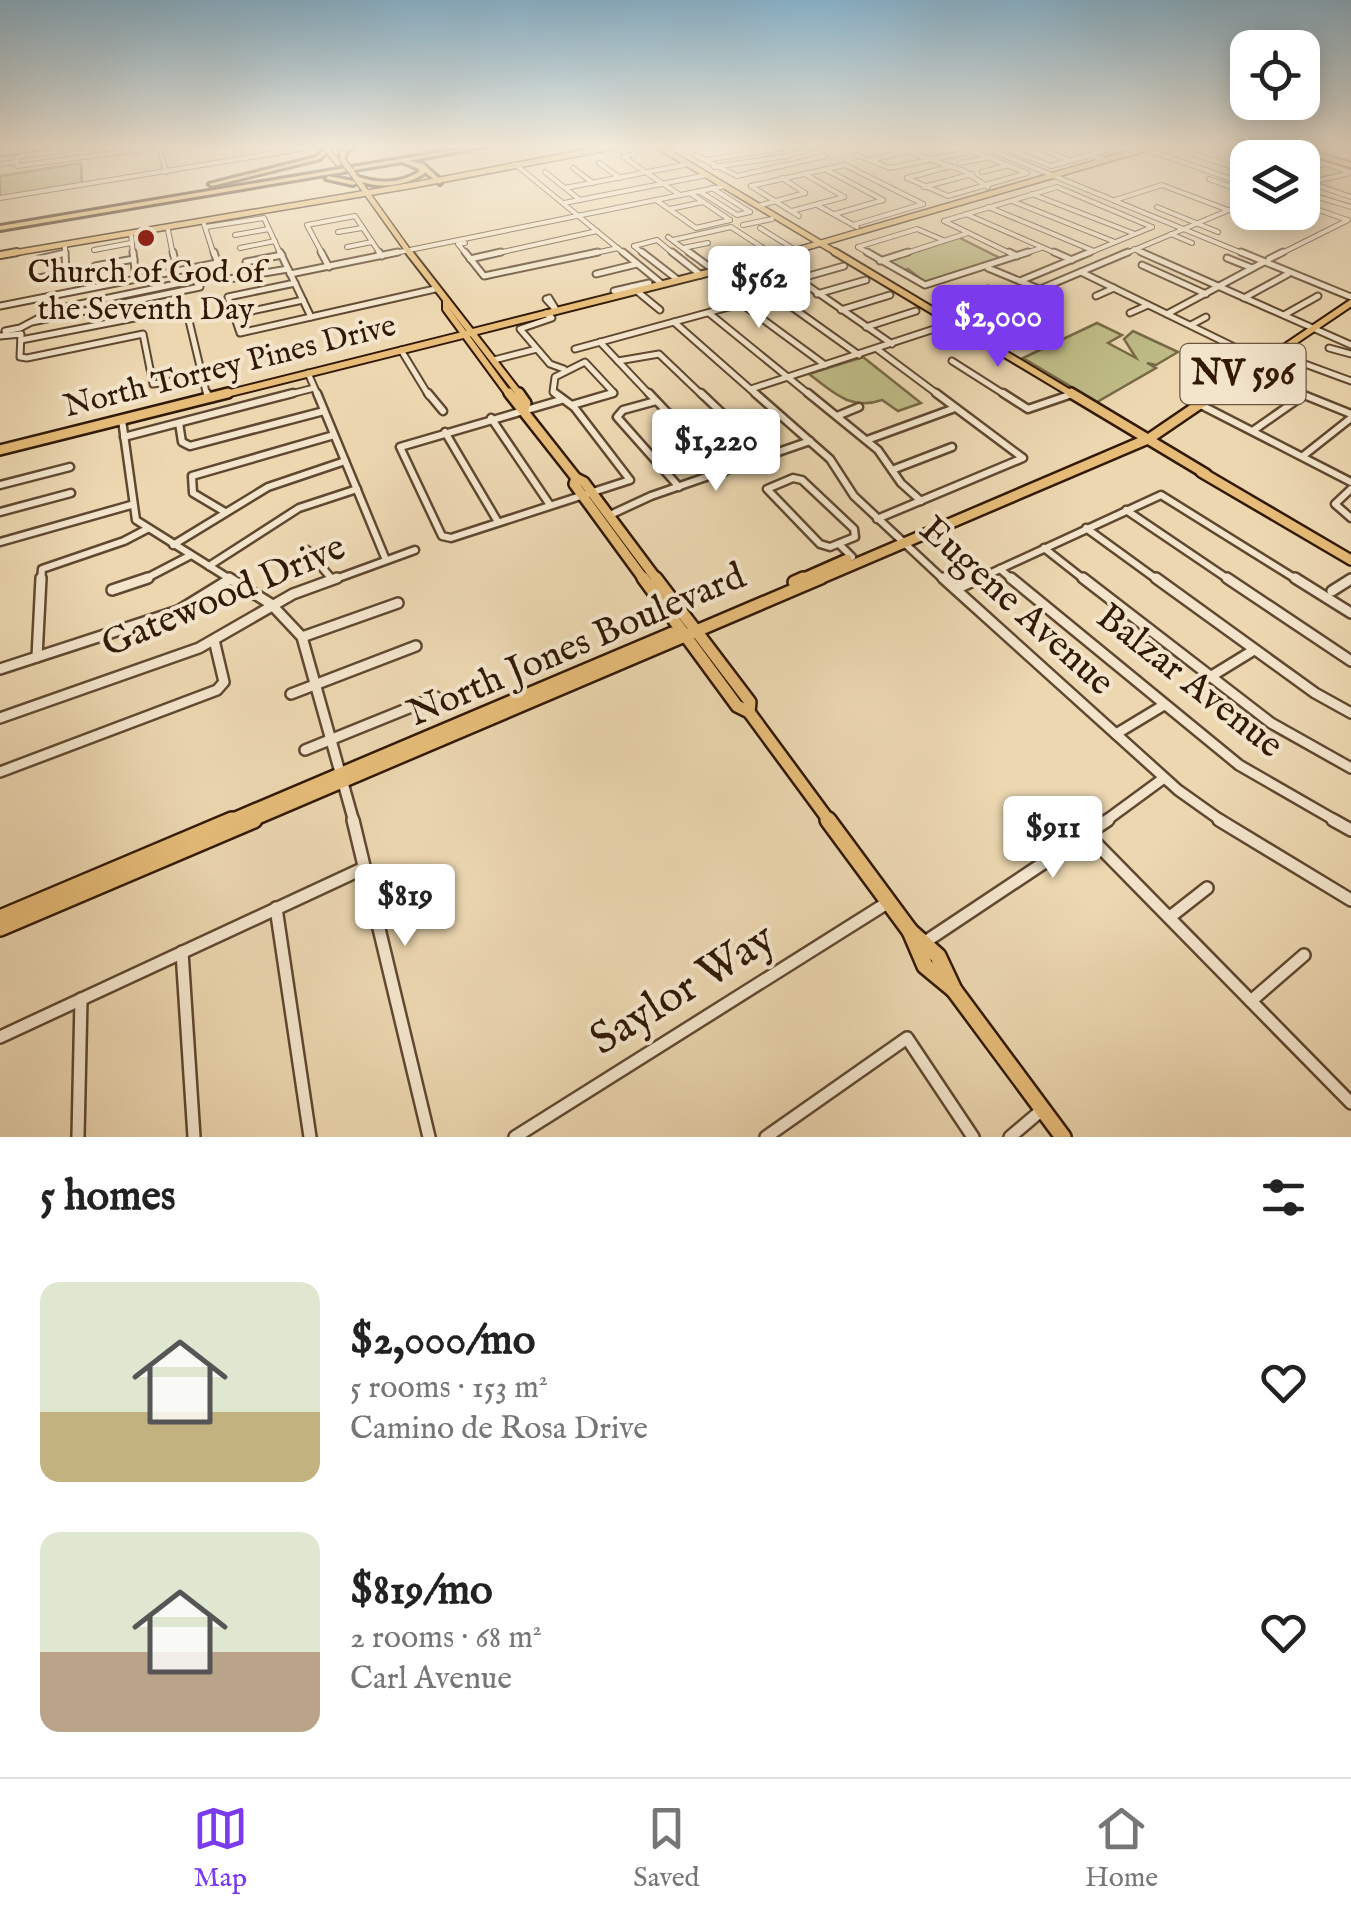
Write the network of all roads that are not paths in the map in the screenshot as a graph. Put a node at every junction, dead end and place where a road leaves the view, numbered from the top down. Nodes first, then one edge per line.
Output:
1 (129, 199) edge
2 (146, 199) edge
3 (172, 199) edge
4 (179, 199) edge
5 (331, 199) edge
6 (368, 199) edge
7 (370, 199) edge
8 (559, 199) edge
9 (585, 199) edge
10 (661, 199) edge
11 (699, 199) edge
12 (712, 199) edge
13 (730, 199) edge
14 (747, 199) edge
15 (771, 199) edge
16 (785, 199) edge
17 (834, 199) edge
18 (881, 199) edge
19 (913, 199) edge
20 (976, 199) edge
21 (1013, 199) edge
22 (1044, 199) edge
23 (1087, 199) edge
24 (1118, 199) edge
25 (1200, 199) edge
26 (1325, 199) edge
27 (580, 200) joint
28 (656, 200) junction
29 (1010, 200) junction
30 (1115, 200) joint
31 (703, 202) junction
32 (775, 202) junction
33 (564, 203) junction
34 (817, 204) junction
35 (960, 204) junction
36 (137, 205) junction
37 (758, 206) junction
38 (988, 207) junction
39 (1157, 207) dead end
40 (1351, 207) edge
41 (372, 208) junction
42 (670, 210) junction
43 (1229, 210) joint
44 (977, 211) junction
45 (1320, 211) edge
46 (792, 212) junction
47 (835, 214) junction
48 (965, 214) junction
49 (1150, 215) junction
50 (799, 216) dead end
51 (577, 218) junction
52 (385, 219) junction
53 (772, 219) dead end
54 (1136, 219) junction
55 (14, 221) junction
56 (1349, 221) edge
57 (204, 223) junction
58 (731, 224) junction
59 (1198, 224) junction
60 (743, 225) dead end
61 (761, 225) junction
62 (854, 225) junction
63 (0, 226) edge
64 (269, 228) junction
65 (362, 228) junction
66 (1185, 229) junction
67 (168, 230) dead end
68 (392, 231) junction
69 (338, 232) dead end
70 (598, 232) junction
71 (866, 232) junction
72 (1218, 232) dead end
73 (130, 233) junction
74 (968, 233) junction
75 (1135, 234) junction
76 (1171, 234) junction
77 (236, 235) dead end
78 (1126, 238) junction
79 (275, 241) junction
80 (944, 241) junction
81 (81, 242) junction
82 (372, 242) junction
83 (1114, 242) junction
84 (131, 243) junction
85 (708, 243) dead end
86 (823, 244) junction
87 (1192, 244) dead end
88 (1144, 245) junction
89 (347, 247) dead end
90 (240, 248) dead end
91 (618, 248) junction
92 (684, 248) junction
93 (1041, 248) junction
94 (65, 249) junction
95 (1134, 249) junction
96 (94, 250) dead end
97 (798, 250) junction
98 (408, 251) junction
99 (1094, 252) junction
100 (282, 255) junction
101 (0, 256) edge
102 (382, 256) junction
103 (776, 256) junction
104 (1017, 256) junction
105 (1227, 258) dead end
106 (39, 259) dead end
107 (134, 259) junction
108 (470, 259) junction
109 (1072, 260) junction
110 (880, 261) junction
111 (1266, 261) junction
112 (246, 262) dead end
113 (217, 263) junction
114 (637, 264) junction
115 (1142, 265) dead end
116 (95, 266) dead end
117 (844, 266) dead end
118 (330, 267) junction
119 (988, 268) junction
120 (1252, 268) junction
121 (80, 270) dead end
122 (897, 270) junction
123 (178, 271) junction
124 (289, 271) junction
125 (715, 271) junction
126 (1081, 272) junction
127 (66, 273) junction
128 (1289, 273) junction
129 (596, 274) dead end
130 (701, 275) junction
131 (876, 276) junction
132 (39, 278) dead end
133 (93, 278) dead end
134 (136, 279) junction
135 (678, 280) junction
136 (866, 280) dead end
137 (1020, 282) junction
138 (294, 283) junction
139 (650, 283) dead end
140 (662, 284) junction
141 (48, 286) dead end
142 (806, 286) junction
143 (1219, 287) junction
144 (94, 288) junction
145 (1114, 288) junction
146 (435, 289) junction
147 (635, 289) junction
148 (1039, 289) junction
149 (988, 290) dead end
150 (614, 292) dead end
151 (817, 294) junction
152 (1206, 294) junction
153 (775, 295) junction
154 (890, 295) dead end
155 (1096, 296) dead end
156 (1318, 296) dead end
157 (48, 297) junction
158 (1244, 298) junction
159 (548, 299) dead end
160 (302, 300) junction
161 (963, 300) dead end
162 (0, 301) edge
163 (1011, 302) junction
164 (742, 304) junction
165 (1148, 304) junction
166 (1349, 305) edge
167 (660, 310) dead end
168 (841, 310) junction
169 (557, 311) junction
170 (916, 311) dead end
171 (709, 312) junction
172 (986, 312) junction
173 (1130, 313) dead end
174 (546, 314) junction
175 (1167, 314) junction
176 (234, 315) junction
177 (1284, 316) junction
178 (311, 317) junction
179 (1206, 317) dead end
180 (32, 322) junction
181 (674, 322) junction
182 (955, 324) junction
183 (1191, 325) junction
184 (866, 326) junction
185 (1313, 328) junction
186 (469, 333) junction
187 (2, 334) edge
188 (21, 340) junction
189 (600, 342) junction
190 (893, 344) junction
191 (1351, 345) edge
192 (1330, 348) dead end
193 (537, 349) junction
194 (575, 349) dead end
195 (877, 349) junction
196 (402, 350) junction
197 (1275, 353) junction
198 (1351, 354) edge
199 (859, 355) junction
200 (494, 360) junction
201 (1264, 360) junction
202 (618, 361) junction
203 (952, 362) dead end
204 (825, 366) junction
205 (564, 370) junction
206 (308, 373) junction
207 (203, 376) junction
208 (788, 376) junction
209 (503, 379) junction
210 (1351, 381) edge
211 (314, 388) junction
212 (751, 389) junction
213 (1072, 394) junction
214 (208, 398) junction
215 (560, 399) junction
216 (656, 400) junction
217 (1198, 403) junction
218 (572, 406) junction
219 (859, 407) dead end
220 (955, 408) junction
221 (524, 409) junction
222 (324, 410) junction
223 (443, 411) dead end
224 (837, 416) junction
225 (1351, 416) edge
226 (492, 418) junction
227 (122, 420) junction
228 (178, 423) junction
229 (1254, 430) junction
230 (445, 432) junction
231 (334, 435) junction
232 (1145, 437) junction
233 (124, 438) junction
234 (810, 440) junction
235 (866, 440) junction
236 (952, 447) dead end
237 (0, 450) edge
238 (768, 456) junction
239 (1303, 456) junction
240 (345, 461) junction
241 (70, 467) dead end
242 (892, 470) junction
243 (724, 472) junction
244 (1351, 485) edge
245 (0, 486) edge
246 (679, 487) junction
247 (356, 490) junction
248 (586, 492) junction
249 (70, 493) dead end
250 (921, 501) junction
251 (589, 504) junction
252 (131, 505) junction
253 (550, 505) junction
254 (1126, 510) junction
255 (0, 512) edge
256 (225, 512) junction
257 (610, 515) junction
258 (1351, 518) edge
259 (877, 519) junction
260 (498, 522) junction
261 (1086, 528) junction
262 (148, 529) junction
263 (901, 540) junction
264 (0, 542) edge
265 (173, 544) junction
266 (839, 544) junction
267 (627, 546) junction
268 (1044, 548) junction
269 (307, 550) dead end
270 (415, 550) dead end
271 (191, 555) junction
272 (852, 557) junction
273 (386, 560) junction
274 (1351, 560) edge
275 (209, 566) junction
276 (1000, 569) junction
277 (823, 573) junction
278 (230, 579) junction
279 (332, 579) junction
280 (1349, 583) edge
281 (956, 589) junction
282 (112, 590) dead end
283 (1332, 592) dead end
284 (398, 602) dead end
285 (271, 604) junction
286 (1351, 613) edge
287 (688, 630) junction
288 (302, 637) junction
289 (214, 640) junction
290 (416, 646) dead end
291 (1254, 650) junction
292 (37, 657) junction
293 (1349, 657) edge
294 (0, 670) edge
295 (1210, 677) junction
296 (316, 685) junction
297 (291, 694) dead end
298 (436, 697) dead end
299 (532, 697) junction
300 (1164, 705) junction
301 (1351, 713) edge
302 (0, 718) edge
303 (1116, 734) junction
304 (332, 739) junction
305 (305, 750) dead end
306 (1351, 768) edge
307 (0, 772) edge
308 (343, 777) junction
309 (1164, 778) junction
310 (1351, 830) edge
311 (1088, 834) junction
312 (364, 868) junction
313 (125, 869) junction
314 (1207, 888) dead end
315 (1351, 900) edge
316 (889, 902) junction
317 (276, 908) junction
318 (0, 918) edge
319 (1170, 918) junction
320 (0, 928) edge
321 (920, 945) junction
322 (182, 952) junction
323 (1304, 955) dead end
324 (80, 999) junction
325 (1251, 1001) junction
326 (0, 1037) edge
327 (1349, 1097) edge
328 (1043, 1109) junction
329 (78, 1137) edge
330 (194, 1137) edge
331 (310, 1137) edge
332 (429, 1137) edge
333 (514, 1137) edge
334 (766, 1137) edge
335 (973, 1137) edge
336 (1010, 1137) edge
337 (1064, 1137) edge

1 - 55 highway
2 - 55 highway
3 - 36 highway
4 - 36 highway
5 - 57 main road
6 - 41 main road
7 - 52 main road
8 - 33 street
9 - 27 street
10 - 28 street
11 - 31 street
12 - 13 street
14 - 37 main road
15 - 32 street
16 - 32 street
17 - 34 street
18 - 47 street
19 - 62 street
20 - 35 main road, North Torrey Pines Drive
21 - 29 street
22 - 75 street
23 - 54 street
24 - 30 street
25 - 43 street
26 - 40 street
27 - 33 street
28 - 42 street
28 - 51 street
29 - 38 street
29 - 83 street
30 - 49 street
31 - 42 street
31 - 58 street
32 - 37 street
32 - 46 street
33 - 51 street
34 - 46 street
34 - 47 street
35 - 44 street
35 - 71 main road, North Torrey Pines Drive
36 - 63 highway
37 - 86 main road
38 - 44 street
38 - 99 street
39 - 59 street
41 - 52 main road
41 - 68 main road
42 - 58 street
43 - 59 street
44 - 48 street
45 - 56 street
46 - 50 street
47 - 62 street
48 - 74 street
48 - 93 street
49 - 54 street
49 - 66 street
51 - 70 street
51 - 98 street
51 - 108 street
52 - 68 main road
52 - 68 main road
53 - 61 street
54 - 75 street
55 - 63 highway
56 - 111 street
57 - 64 street
57 - 73 main road
57 - 113 street
58 - 92 street
58 - 103 street
59 - 66 street
59 - 72 street
60 - 61 street
61 - 97 street
62 - 71 street
64 - 77 street
64 - 79 street
65 - 69 street
65 - 82 street
65 - 118 street
66 - 76 street
66 - 111 street
67 - 123 street
68 - 98 main road
70 - 91 street
70 - 108 street
71 - 86 main road, North Torrey Pines Drive
73 - 81 main road
73 - 84 street
74 - 80 street
74 - 104 street
75 - 78 street
76 - 87 street
76 - 88 street
78 - 83 street
78 - 88 street
79 - 90 street
79 - 100 street
80 - 110 street
80 - 110 street
81 - 94 main road
81 - 101 main road
82 - 89 street
82 - 102 street
83 - 99 street
84 - 96 street
84 - 107 street
85 - 92 street
86 - 97 main road, North Torrey Pines Drive
86 - 131 main road
88 - 95 street
91 - 108 street
91 - 114 street
92 - 125 street
93 - 104 street
93 - 109 street
94 - 101 main road
94 - 106 street
94 - 127 street
95 - 126 street
95 - 143 street
97 - 103 main road, North Torrey Pines Drive
98 - 102 street
98 - 146 main road
99 - 109 street
100 - 112 street
100 - 124 street
102 - 118 street
103 - 125 main road, North Torrey Pines Drive
104 - 119 street
105 - 120 street
107 - 116 street
107 - 134 street
109 - 137 street
110 - 122 street
111 - 120 street
111 - 128 street
113 - 123 street
113 - 124 street
114 - 129 street
114 - 140 street
115 - 152 street
117 - 142 street
118 - 124 street
119 - 122 street
119 - 137 street
120 - 143 street
121 - 127 street
122 - 131 street
123 - 134 street
124 - 138 street
125 - 130 main road, North Torrey Pines Drive
126 - 145 street
126 - 148 street
127 - 132 street
128 - 158 street
128 - 166 street
130 - 135 main road, North Torrey Pines Drive
130 - 135 street
131 - 182 main road
133 - 144 street
134 - 144 street
135 - 140 main road, North Torrey Pines Drive
136 - 151 street
137 - 148 street
138 - 160 street
138 - 176 street
139 - 147 street
140 - 147 main road, North Torrey Pines Drive
141 - 157 street
142 - 151 street
142 - 153 street
143 - 152 street
143 - 158 street
144 - 157 street
145 - 155 street
145 - 165 street
146 - 178 street
146 - 186 main road
147 - 150 street
147 - 167 street
147 - 169 main road, North Torrey Pines Drive
148 - 163 street
149 - 163 street
151 - 168 street
152 - 175 street
153 - 164 street
153 - 199 street
154 - 168 street
156 - 177 street
157 - 162 street
158 - 177 street
159 - 169 street
160 - 176 street
160 - 178 street
161 - 172 street
163 - 172 street
164 - 171 street
164 - 204 street
165 - 173 street
165 - 175 street
166 - 185 main road, North Jones Boulevard / NV 596
168 - 184 street
169 - 174 main road, North Torrey Pines Drive
170 - 184 street
171 - 181 street
171 - 208 street
172 - 182 street
174 - 186 main road, North Torrey Pines Drive
174 - 193 street
175 - 183 street
176 - 178 street
177 - 185 street
179 - 183 street
180 - 180 street
180 - 187 street
181 - 189 street
181 - 212 street, Eugene Avenue
182 - 190 street
182 - 213 main road
183 - 201 street
184 - 190 street
185 - 191 street
185 - 197 main road, North Jones Boulevard / NV 596
186 - 196 main road, North Torrey Pines Drive
186 - 200 main road
186 - 209 main road
187 - 188 street
188 - 207 street
188 - 207 street
189 - 194 street
189 - 202 street
190 - 195 street
192 - 198 street
193 - 200 street
193 - 205 street
195 - 199 street
195 - 220 street
196 - 206 main road, North Torrey Pines Drive
196 - 223 street
197 - 201 main road, North Jones Boulevard / NV 596
197 - 210 street
199 - 204 street
200 - 209 main road
201 - 217 main road, North Jones Boulevard / NV 596
202 - 216 street
202 - 238 street
203 - 213 street
204 - 208 street
205 - 215 street
205 - 218 street
206 - 211 street
206 - 214 main road, North Torrey Pines Drive
207 - 214 street
208 - 212 street
208 - 224 street
209 - 221 main road
211 - 222 street
211 - 228 street
212 - 234 street, Eugene Avenue
213 - 232 main road
214 - 227 main road, North Torrey Pines Drive
215 - 218 street
215 - 221 street
216 - 243 street
216 - 246 street
217 - 229 street
217 - 232 main road, North Jones Boulevard / NV 596
218 - 248 street
219 - 224 street
220 - 235 street
220 - 250 street
221 - 226 street
221 - 248 main road
222 - 228 street
222 - 231 street
224 - 235 street
225 - 229 street
225 - 239 street
226 - 230 street
226 - 253 street
227 - 233 street
227 - 237 main road, North Torrey Pines Drive
228 - 233 street
229 - 239 street
230 - 260 street
230 - 260 street
231 - 240 street
231 - 256 street
232 - 263 main road, North Jones Boulevard
232 - 274 main road
233 - 252 street
234 - 238 street
234 - 259 street, Eugene Avenue
235 - 242 street
236 - 242 street
238 - 243 street
239 - 244 street
240 - 247 street
240 - 256 street
241 - 245 street
242 - 250 street
243 - 246 street
244 - 258 street
246 - 257 street
247 - 273 street
247 - 275 street
248 - 251 main road
248 - 253 street
248 - 257 main road
249 - 255 street
250 - 259 street
251 - 257 main road
251 - 267 main road
252 - 262 street
252 - 264 street
253 - 260 street
254 - 261 street
254 - 286 street
254 - 293 street
256 - 265 street
257 - 267 main road
259 - 263 street, Eugene Avenue
261 - 268 street
261 - 291 street
262 - 265 street
262 - 292 street
263 - 272 main road, North Jones Boulevard
263 - 277 main road, North Jones Boulevard
263 - 281 street, Eugene Avenue
265 - 271 street
266 - 266 street
266 - 272 street
267 - 287 main road
267 - 287 main road
268 - 276 street
268 - 295 street
269 - 279 street
270 - 273 street, Gatewood Drive
271 - 275 street
271 - 282 street
272 - 277 main road, North Jones Boulevard
273 - 279 street, Gatewood Drive
275 - 278 street
276 - 281 street
276 - 300 street, Balzar Avenue
277 - 287 main road, North Jones Boulevard
278 - 285 street
278 - 292 street
279 - 285 street, Gatewood Drive
280 - 283 street
281 - 303 street, Eugene Avenue
284 - 288 street
285 - 288 street
285 - 289 street, Gatewood Drive
287 - 299 main road, North Jones Boulevard
287 - 299 main road, North Jones Boulevard
287 - 316 main road
288 - 296 street
289 - 302 street, Gatewood Drive
289 - 307 street
290 - 296 street
291 - 295 street
291 - 301 street
292 - 294 street
295 - 306 street
296 - 297 street
296 - 304 street
298 - 304 street
299 - 308 main road, North Jones Boulevard
299 - 308 main road, North Jones Boulevard
300 - 303 street
300 - 310 street, Balzar Avenue
303 - 309 street, Eugene Avenue
304 - 305 street
304 - 308 street
308 - 312 street
308 - 313 main road, North Jones Boulevard
309 - 311 street
309 - 315 street, Eugene Avenue
311 - 319 street
311 - 321 street
312 - 317 street
312 - 332 street
313 - 318 main road, North Jones Boulevard
313 - 320 main road, North Jones Boulevard
314 - 319 street
316 - 321 main road
316 - 333 street, Saylor Way
317 - 322 street
317 - 331 street
319 - 325 street
321 - 328 main road
322 - 324 street
322 - 330 street
323 - 325 street
324 - 326 street
324 - 329 street
325 - 327 street
328 - 336 street
328 - 337 main road
334 - 335 street

